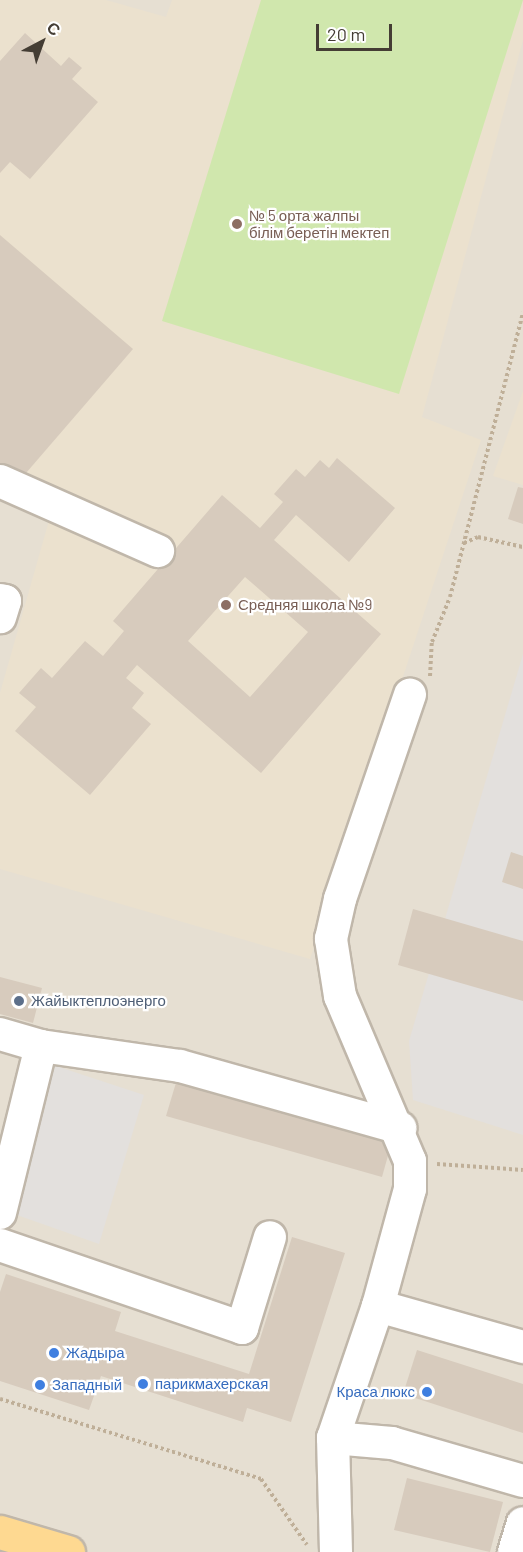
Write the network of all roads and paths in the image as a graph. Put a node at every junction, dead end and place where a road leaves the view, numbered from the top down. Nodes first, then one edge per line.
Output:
1 (523, 312) edge
2 (0, 481) edge
3 (463, 543) junction
4 (523, 547) edge
5 (158, 551) dead end
6 (0, 600) edge
7 (0, 617) edge
8 (410, 695) joint
9 (0, 1034) edge
10 (41, 1046) junction
11 (400, 1128) junction
12 (410, 1161) junction
13 (523, 1170) edge
14 (0, 1213) edge
15 (270, 1237) dead end
16 (0, 1245) edge
17 (378, 1306) junction
18 (523, 1347) edge
19 (0, 1399) edge
20 (333, 1438) junction
21 (523, 1481) edge
22 (523, 1523) edge
23 (0, 1532) edge
24 (68, 1552) edge
25 (311, 1552) edge
26 (336, 1552) edge
27 (514, 1552) edge

1 - 3 path
2 - 5 lane
3 - 4 path
3 - 8 path
6 - 7 lane
8 - 11 lane
9 - 10 lane
10 - 11 lane
10 - 14 lane
11 - 12 lane
12 - 13 path
12 - 17 lane
15 - 16 lane
17 - 18 lane
17 - 20 lane
19 - 25 path
20 - 21 lane
20 - 26 lane
22 - 27 lane
23 - 24 main road

